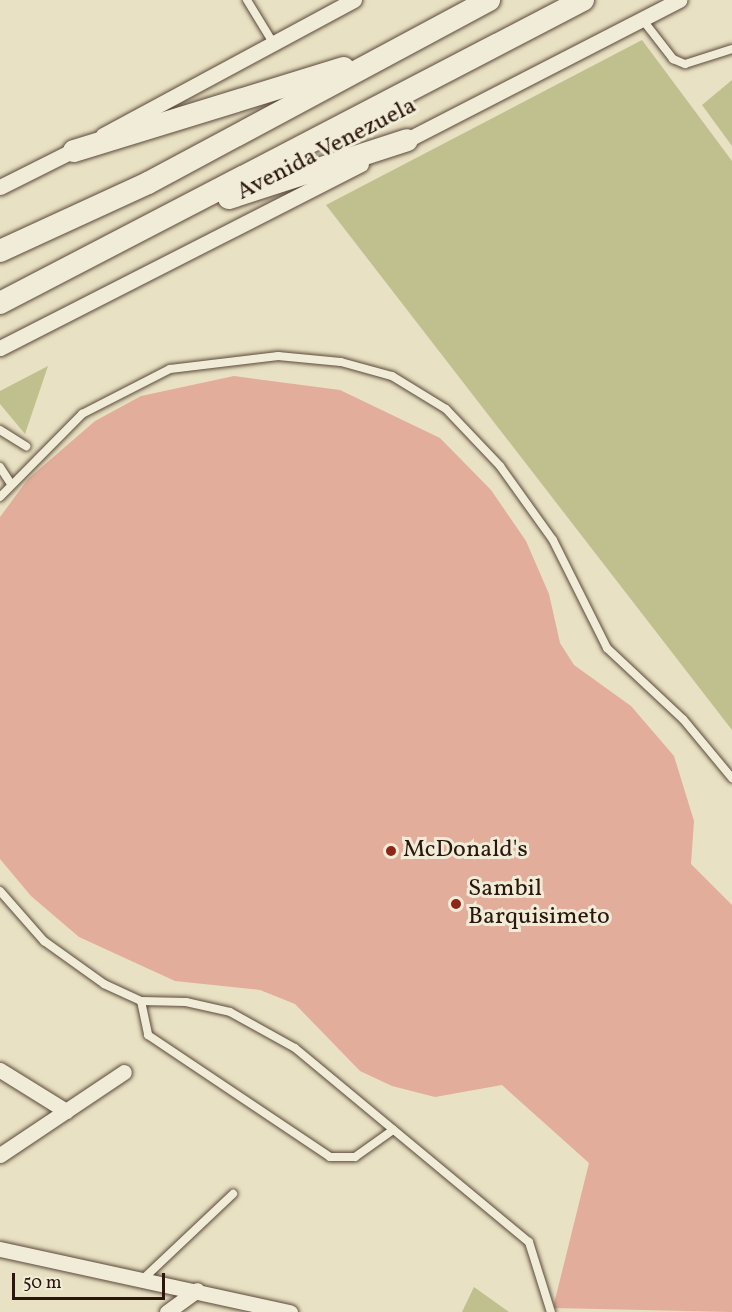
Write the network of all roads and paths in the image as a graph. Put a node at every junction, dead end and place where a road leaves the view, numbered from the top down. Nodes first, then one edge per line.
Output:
1 (247, 0) edge
2 (354, 0) edge
3 (489, 0) edge
4 (583, 0) edge
5 (679, 0) edge
6 (642, 19) junction
7 (272, 41) junction
8 (732, 49) edge
9 (398, 52) junction
10 (407, 140) junction
11 (74, 151) junction
12 (0, 187) edge
13 (167, 218) junction
14 (0, 251) edge
15 (0, 303) edge
16 (0, 348) edge
17 (0, 430) edge
18 (26, 446) dead end
19 (0, 467) edge
20 (11, 484) junction
21 (0, 497) edge
22 (732, 778) edge
23 (0, 891) edge
24 (141, 1001) junction
25 (0, 1070) edge
26 (124, 1072) dead end
27 (66, 1111) junction
28 (393, 1130) junction
29 (0, 1155) edge
30 (233, 1194) dead end
31 (0, 1250) edge
32 (143, 1279) junction
33 (197, 1290) junction
34 (276, 1310) edge
35 (167, 1312) edge
36 (290, 1312) edge
37 (551, 1312) edge

1 - 7 lane
2 - 7 street
3 - 9 street
4 - 13 street, Avenida Venezuela
5 - 6 street, Avenida Venezuela
6 - 8 lane
6 - 10 street, Avenida Venezuela
7 - 11 street
9 - 11 street
9 - 14 street
10 - 13 street
10 - 16 street, Avenida Venezuela
11 - 12 street
13 - 15 street, Avenida Venezuela
17 - 18 lane
19 - 20 lane
20 - 21 lane
20 - 22 lane
23 - 24 lane
24 - 28 lane
24 - 28 lane
25 - 27 street
26 - 27 street
27 - 29 street
28 - 37 lane
30 - 32 lane
31 - 32 street
32 - 33 street
33 - 34 street
33 - 35 street
34 - 36 street

